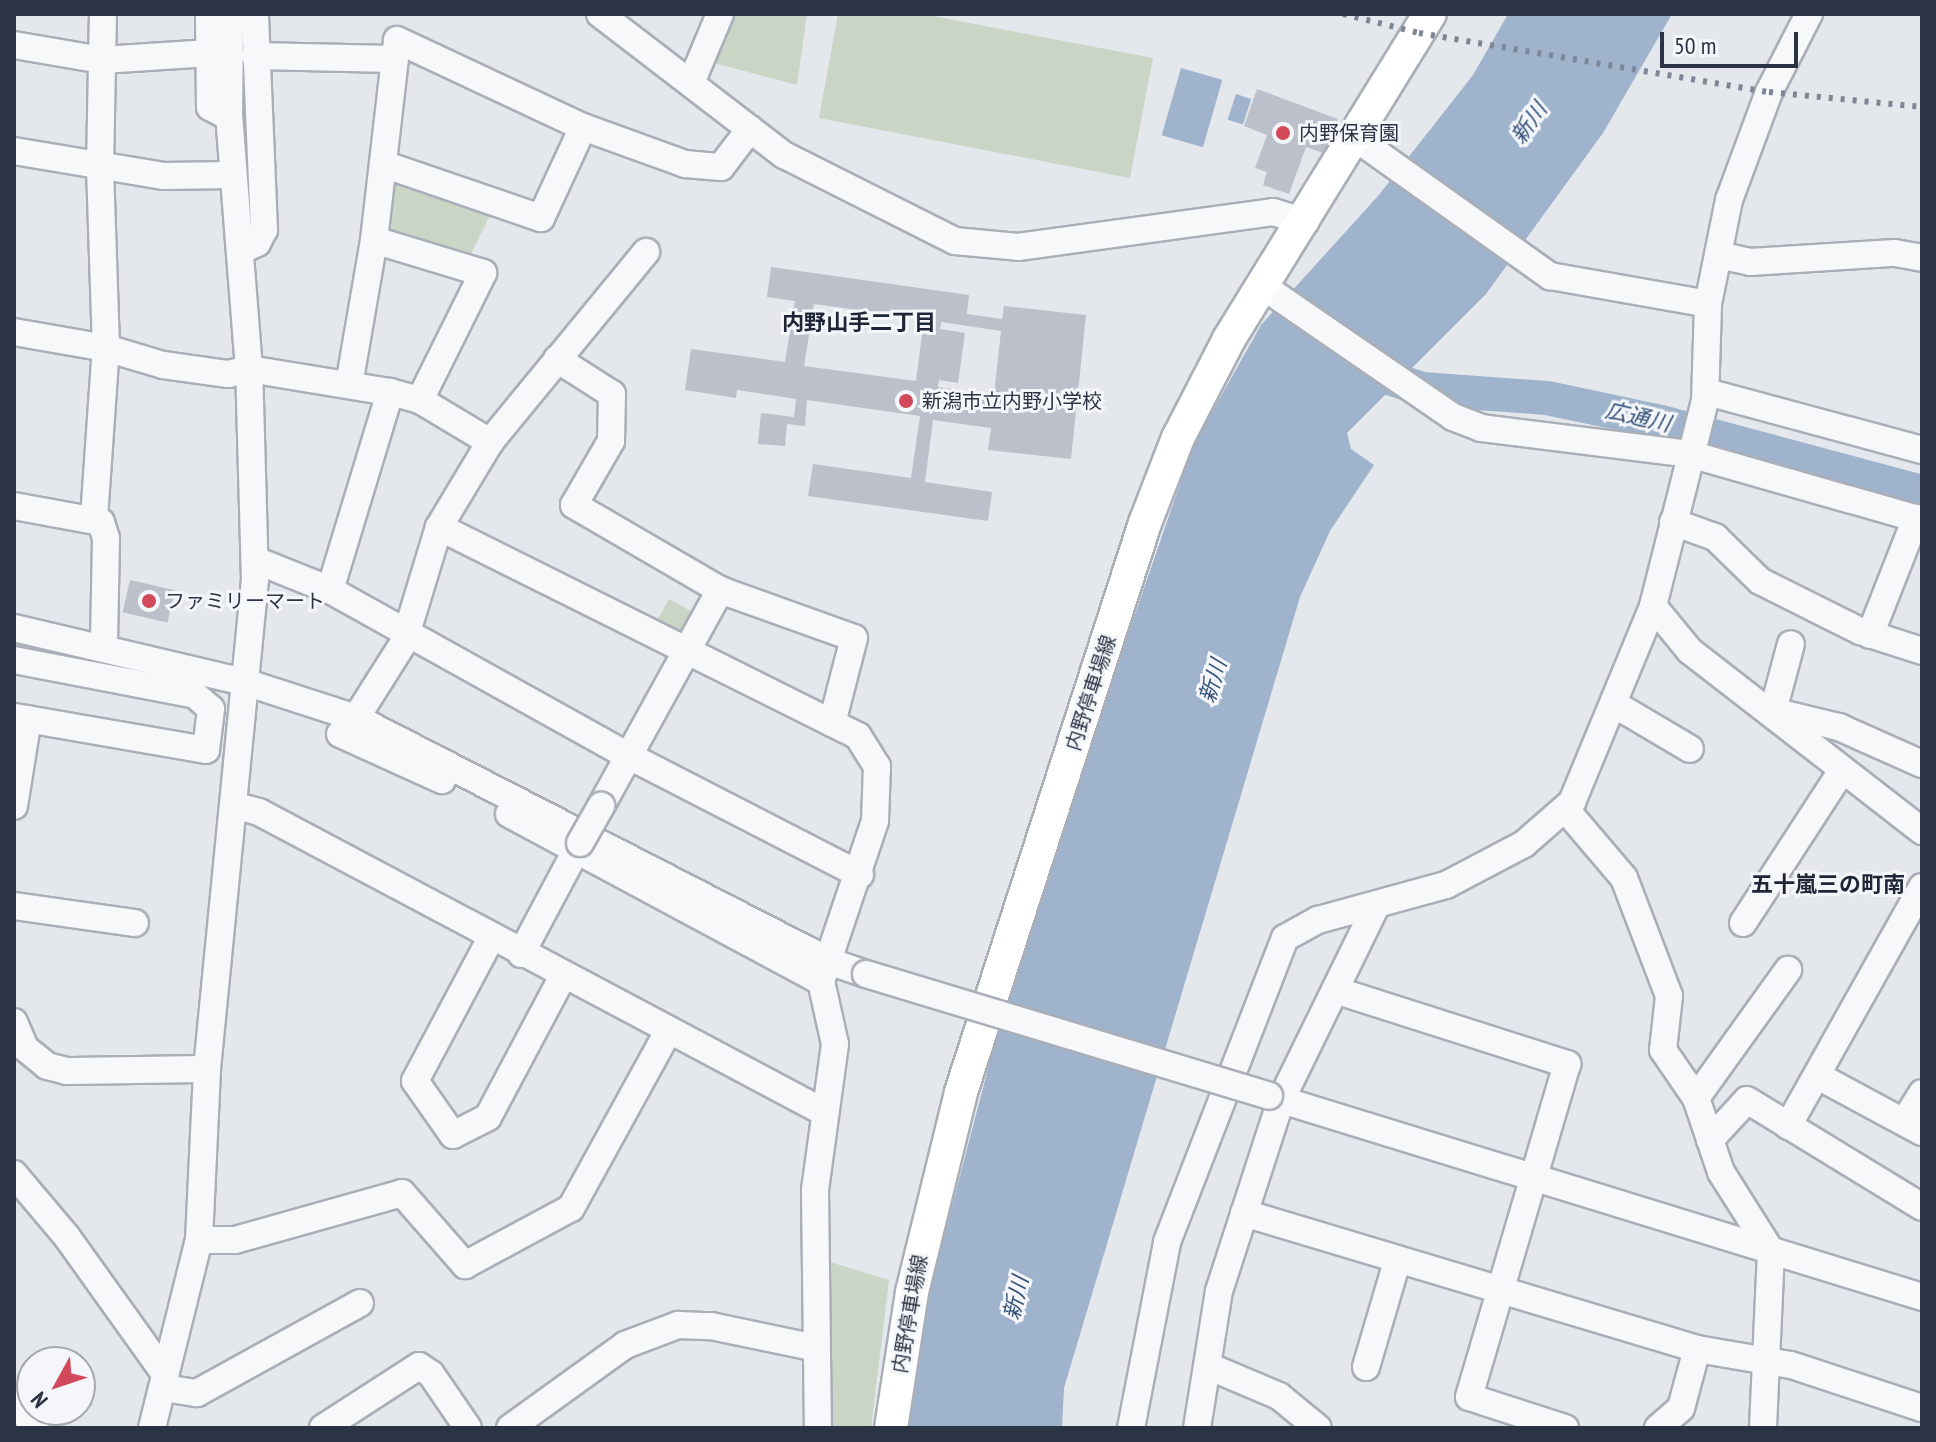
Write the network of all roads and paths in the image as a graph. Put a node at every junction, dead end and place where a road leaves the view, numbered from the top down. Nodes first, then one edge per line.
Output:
1 (103, 14) edge
2 (209, 14) edge
3 (230, 14) edge
4 (255, 14) edge
5 (600, 14) edge
6 (720, 14) edge
7 (1430, 14) edge
8 (1809, 14) edge
9 (14, 45) edge
10 (219, 52) junction
11 (255, 56) junction
12 (394, 59) junction
13 (102, 60) junction
14 (691, 83) junction
15 (583, 127) junction
16 (750, 129) junction
17 (1357, 139) junction
18 (14, 151) edge
19 (383, 164) junction
20 (100, 168) junction
21 (232, 175) junction
22 (1306, 222) junction
23 (374, 240) junction
24 (240, 251) junction
25 (646, 252) dead end
26 (1718, 255) junction
27 (1922, 258) edge
28 (1264, 287) junction
29 (1708, 304) junction
30 (14, 332) edge
31 (106, 348) junction
32 (557, 359) junction
33 (249, 369) junction
34 (349, 385) junction
35 (390, 392) junction
36 (1706, 396) junction
37 (420, 400) junction
38 (490, 442) junction
39 (1691, 450) junction
40 (1922, 450) edge
41 (14, 506) edge
42 (94, 518) junction
43 (1919, 519) edge
44 (1673, 522) junction
45 (439, 527) junction
46 (255, 560) junction
47 (330, 590) junction
48 (720, 590) junction
49 (1653, 606) junction
50 (14, 628) edge
51 (409, 631) junction
52 (1870, 635) junction
53 (1791, 644) dead end
54 (104, 646) junction
55 (685, 650) junction
56 (1922, 651) edge
57 (14, 660) edge
58 (248, 683) junction
59 (1614, 704) junction
60 (1773, 711) junction
61 (21, 718) edge
62 (832, 723) junction
63 (348, 726) junction
64 (1690, 749) dead end
65 (627, 755) junction
66 (1922, 764) edge
67 (1841, 772) junction
68 (233, 805) junction
69 (14, 806) edge
70 (1567, 811) junction
71 (1922, 831) edge
72 (577, 847) junction
73 (860, 875) junction
74 (1922, 887) edge
75 (14, 906) edge
76 (1375, 908) junction
77 (135, 923) dead end
78 (1743, 923) dead end
79 (491, 938) junction
80 (521, 954) junction
81 (1788, 970) dead end
82 (826, 972) junction
83 (563, 976) junction
84 (1335, 990) junction
85 (14, 1022) edge
86 (669, 1030) junction
87 (207, 1069) junction
88 (1818, 1076) junction
89 (1922, 1093) edge
90 (1275, 1098) junction
91 (1696, 1098) junction
92 (824, 1112) junction
93 (1788, 1126) junction
94 (1913, 1127) edge
95 (1710, 1140) junction
96 (14, 1174) edge
97 (1533, 1180) junction
98 (1922, 1207) edge
99 (1244, 1213) junction
100 (199, 1240) junction
101 (1771, 1251) junction
102 (1397, 1262) junction
103 (1497, 1289) junction
104 (1922, 1297) edge
105 (360, 1303) dead end
106 (816, 1348) junction
107 (1697, 1349) junction
108 (1769, 1362) junction
109 (1208, 1366) junction
110 (1366, 1367) dead end
111 (164, 1381) junction
112 (1922, 1408) edge
113 (1561, 1427) edge
114 (152, 1428) edge
115 (323, 1428) edge
116 (468, 1428) edge
117 (510, 1428) edge
118 (818, 1428) edge
119 (891, 1428) edge
120 (1131, 1428) edge
121 (1197, 1428) edge
122 (1318, 1428) edge
123 (1658, 1428) edge
124 (1763, 1428) edge

1 - 13 street
2 - 10 street
3 - 10 street
4 - 11 street
5 - 14 street
6 - 14 street
7 - 17 main road, 内野停車場線
8 - 26 street
9 - 13 street
10 - 13 street
10 - 21 street
11 - 12 street
11 - 24 street
12 - 15 street
12 - 19 street
13 - 20 street
14 - 16 street
15 - 16 street
15 - 19 street
16 - 22 street
17 - 22 main road, 内野停車場線
17 - 29 street
18 - 20 street
19 - 23 street
20 - 21 street
20 - 31 street
21 - 24 street
22 - 28 main road, 内野停車場線
23 - 34 street
23 - 37 street
24 - 33 street
25 - 32 street
26 - 27 street
26 - 29 street
28 - 39 street
28 - 119 main road, 内野停車場線
29 - 36 street
30 - 31 street
31 - 33 street
31 - 42 street
32 - 38 street
32 - 48 street
33 - 34 street
33 - 46 street
34 - 35 street
35 - 37 street
35 - 47 street
36 - 39 street
36 - 40 street
37 - 38 street
38 - 45 street
39 - 43 street
39 - 44 street
41 - 42 street
42 - 54 street
43 - 52 street
44 - 49 street
44 - 52 street
45 - 51 street
45 - 55 street
46 - 47 street
46 - 58 street
47 - 51 street
48 - 55 street
48 - 62 street
49 - 59 street
49 - 60 street
50 - 54 street
51 - 63 street
51 - 65 street
52 - 56 street
53 - 60 street
54 - 58 street
55 - 62 street
55 - 65 street
57 - 61 street
58 - 63 street
58 - 68 street
59 - 64 street
59 - 70 street
60 - 66 street
60 - 67 street
61 - 69 street
62 - 73 street
63 - 72 street
63 - 82 street
65 - 72 street, bridge
65 - 73 street
67 - 71 street
67 - 78 street
68 - 79 street
68 - 87 street
70 - 76 street
70 - 91 street
72 - 80 street
72 - 82 street
73 - 82 street
74 - 88 street
75 - 77 street
76 - 84 street
76 - 120 street
79 - 80 street
79 - 83 street
80 - 83 street
81 - 91 street
82 - 90 street, bridge
82 - 92 street
83 - 86 street
84 - 90 street
84 - 97 street
85 - 87 street
86 - 92 street
86 - 100 street
87 - 100 street
88 - 93 street
88 - 94 street
89 - 94 street
90 - 97 street
90 - 99 street
91 - 95 street
92 - 106 street
93 - 95 street
93 - 98 street
95 - 101 street
96 - 111 street
97 - 101 street
97 - 103 street
99 - 102 street
99 - 109 street
100 - 111 street
101 - 104 street
101 - 108 street
102 - 103 street
102 - 110 street
103 - 107 street
103 - 113 street
105 - 111 street
106 - 117 street
106 - 118 street
107 - 108 street
107 - 123 street
108 - 112 street
108 - 124 street
109 - 121 street
109 - 122 street
111 - 114 street
115 - 116 street

